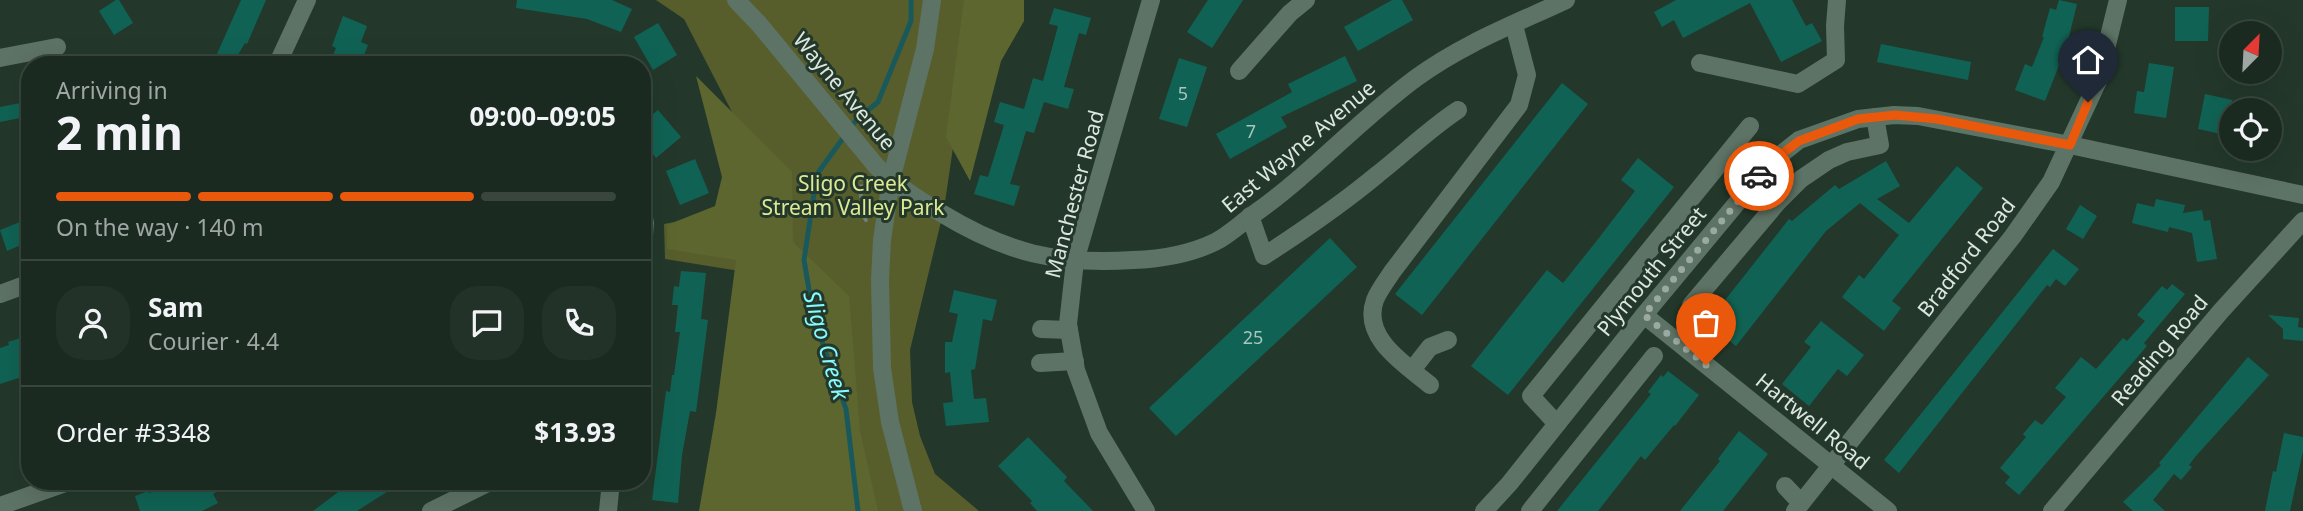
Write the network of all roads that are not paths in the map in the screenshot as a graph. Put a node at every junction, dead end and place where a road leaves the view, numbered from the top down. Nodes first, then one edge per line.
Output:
1 (307, 0) edge
2 (736, 0) edge
3 (932, 0) edge
4 (1151, 0) edge
5 (1306, 0) edge
6 (1566, 0) edge
7 (1837, 0) edge
8 (2118, 0) edge
9 (1514, 25) junction
10 (57, 47) dead end
11 (280, 56) edge
12 (0, 58) edge
13 (1700, 63) dead end
14 (1239, 71) dead end
15 (1458, 110) dead end
16 (1875, 117) junction
17 (1750, 126) dead end
18 (2070, 145) junction
19 (891, 180) junction
20 (2303, 195) edge
21 (1251, 216) junction
22 (2303, 221) edge
23 (1075, 261) junction
24 (21, 287) edge
25 (0, 294) edge
26 (1690, 306) dead end
27 (1644, 315) junction
28 (1041, 330) dead end
29 (1069, 330) junction
30 (1448, 340) dead end
31 (1654, 356) dead end
32 (1075, 360) junction
33 (1040, 363) dead end
34 (1412, 370) junction
35 (1430, 385) dead end
36 (1557, 424) junction
37 (1832, 464) junction
38 (1785, 486) dead end
39 (46, 490) edge
40 (474, 490) edge
41 (610, 490) edge
42 (2, 506) edge
43 (1798, 507) edge
44 (431, 511) edge
45 (608, 511) edge
46 (913, 511) edge
47 (1146, 511) edge
48 (1483, 511) edge
49 (1530, 511) edge
50 (1888, 511) edge
51 (2052, 511) edge

1 - 11 street
2 - 19 street, Wayne Avenue
3 - 19 street
4 - 23 street, Manchester Road
5 - 14 street
6 - 9 street, East Wayne Avenue
7 - 13 street
8 - 18 street, Bradford Road
9 - 21 street, East Wayne Avenue
9 - 34 street
10 - 12 street
15 - 21 street
16 - 18 street, Plymouth Street
16 - 26 street
16 - 27 street, Plymouth Street
17 - 36 street
18 - 20 street, Plymouth Street
18 - 37 street, Bradford Road
19 - 23 street, East Wayne Avenue
19 - 46 street
21 - 23 street, East Wayne Avenue
22 - 51 street, Reading Road
23 - 29 street, Manchester Road
24 - 25 street
27 - 36 street, Plymouth Street
27 - 37 street, Hartwell Road
28 - 29 street
29 - 32 street, Manchester Road
30 - 34 street
31 - 49 street
32 - 33 street
32 - 47 street, Manchester Road
34 - 35 street
36 - 48 street, Plymouth Street
37 - 43 street, Bradford Road
37 - 50 street, Hartwell Road
38 - 43 street
39 - 42 street
40 - 44 street
41 - 45 street

